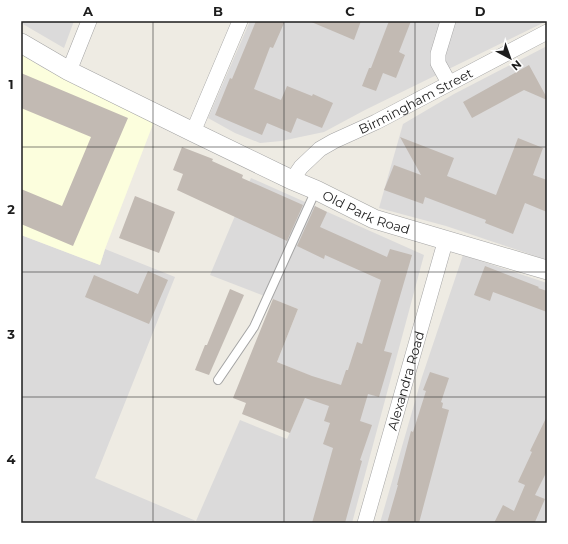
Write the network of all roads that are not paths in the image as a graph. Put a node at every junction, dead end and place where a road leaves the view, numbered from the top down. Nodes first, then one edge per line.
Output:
1 (89, 21) edge
2 (240, 21) edge
3 (448, 21) edge
4 (547, 32) edge
5 (21, 43) edge
6 (69, 71) junction
7 (449, 83) junction
8 (193, 132) junction
9 (292, 180) junction
10 (316, 190) junction
11 (446, 239) junction
12 (547, 270) edge
13 (218, 380) dead end
14 (365, 523) edge

1 - 6 street
2 - 8 street
3 - 7 street
4 - 7 street, Birmingham Street
5 - 6 street, Old Park Road
6 - 8 street, Old Park Road
7 - 9 street, Birmingham Street
8 - 9 street, Old Park Road
9 - 10 street, Old Park Road
10 - 11 street, Old Park Road
10 - 13 lane
11 - 12 street, Old Park Road
11 - 14 street, Alexandra Road

